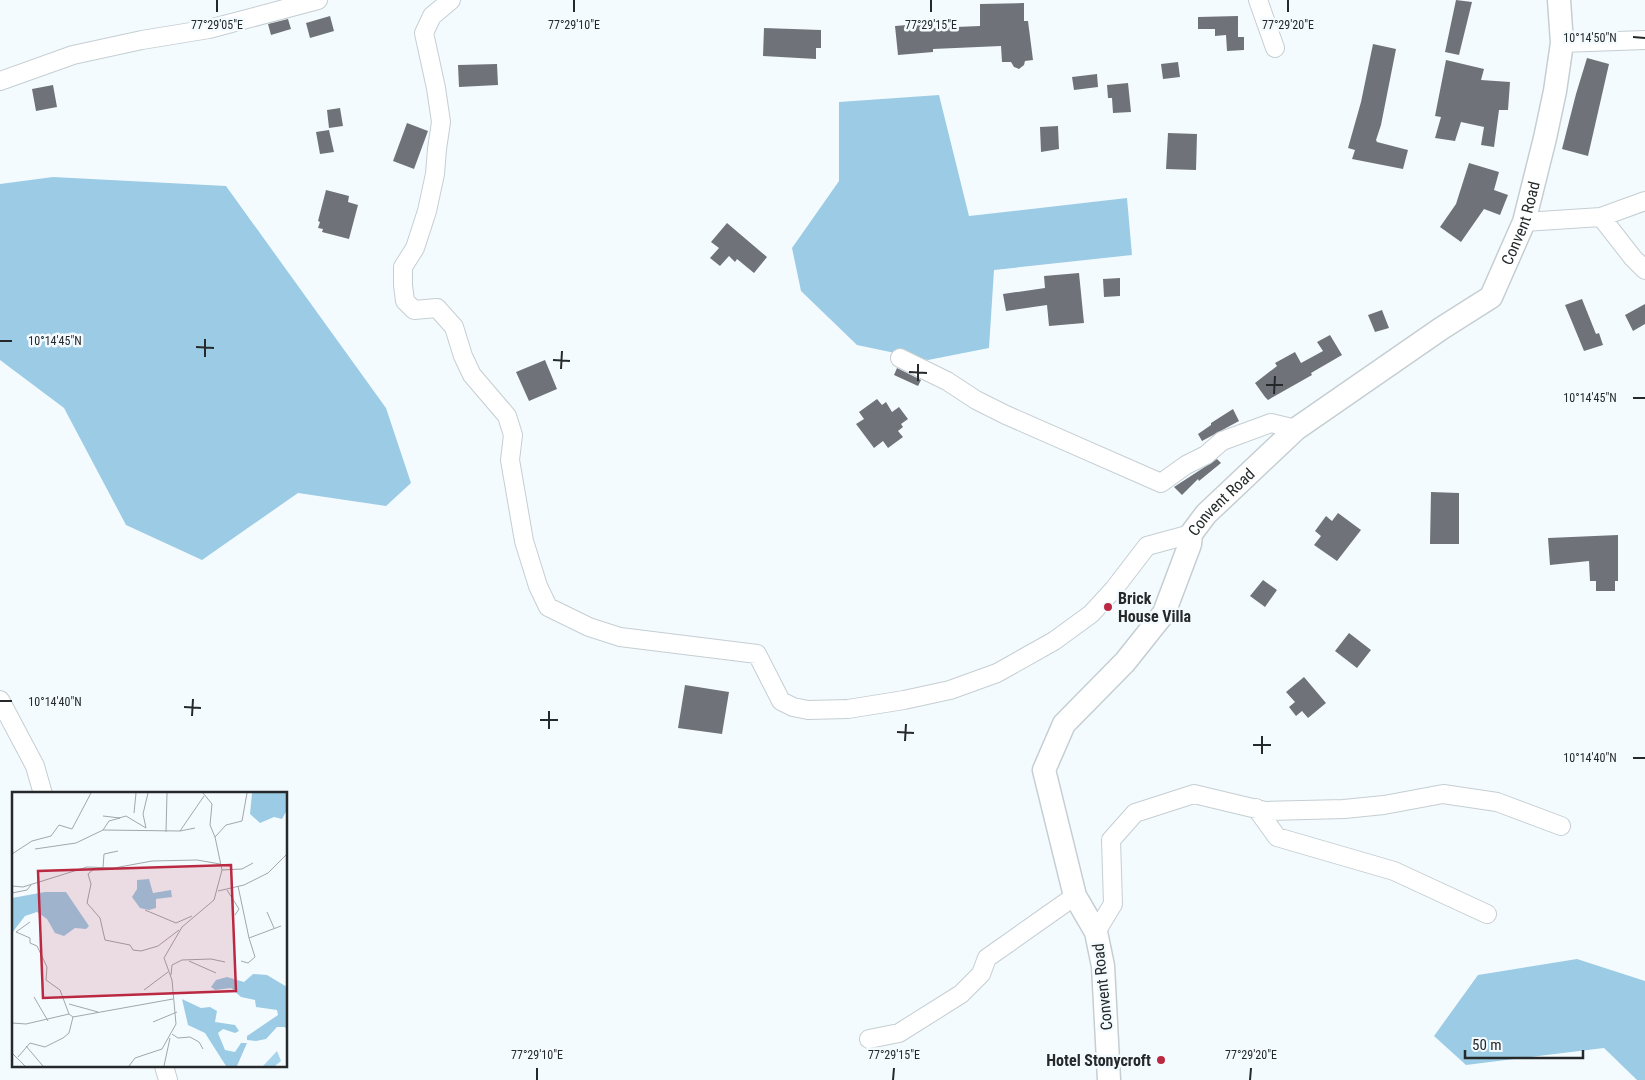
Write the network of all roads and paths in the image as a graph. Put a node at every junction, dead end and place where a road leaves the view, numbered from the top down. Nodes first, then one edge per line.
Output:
1 (318, 0) edge
2 (451, 0) edge
3 (1258, 0) edge
4 (1559, 0) edge
5 (1645, 40) edge
6 (1562, 43) junction
7 (1275, 48) dead end
8 (0, 81) edge
9 (1645, 201) edge
10 (1601, 217) junction
11 (1524, 222) junction
12 (1645, 270) edge
13 (900, 358) dead end
14 (1296, 429) junction
15 (1191, 534) junction
16 (0, 700) edge
17 (42, 792) edge
18 (1256, 808) junction
19 (1561, 826) dead end
20 (1074, 896) junction
21 (1487, 914) dead end
22 (1096, 932) junction
23 (869, 1038) dead end
24 (1109, 1080) edge

1 - 8 street
2 - 15 street
3 - 7 street
4 - 6 main road, Convent Road
5 - 6 street
6 - 11 main road, Convent Road
9 - 10 street
10 - 11 street
10 - 12 street
11 - 14 main road, Convent Road
13 - 14 street
14 - 15 main road, Convent Road
15 - 20 main road, Convent Road
16 - 17 street
18 - 19 street
18 - 21 street
18 - 22 street
20 - 22 main road, Convent Road
20 - 23 street
22 - 24 main road, Convent Road

